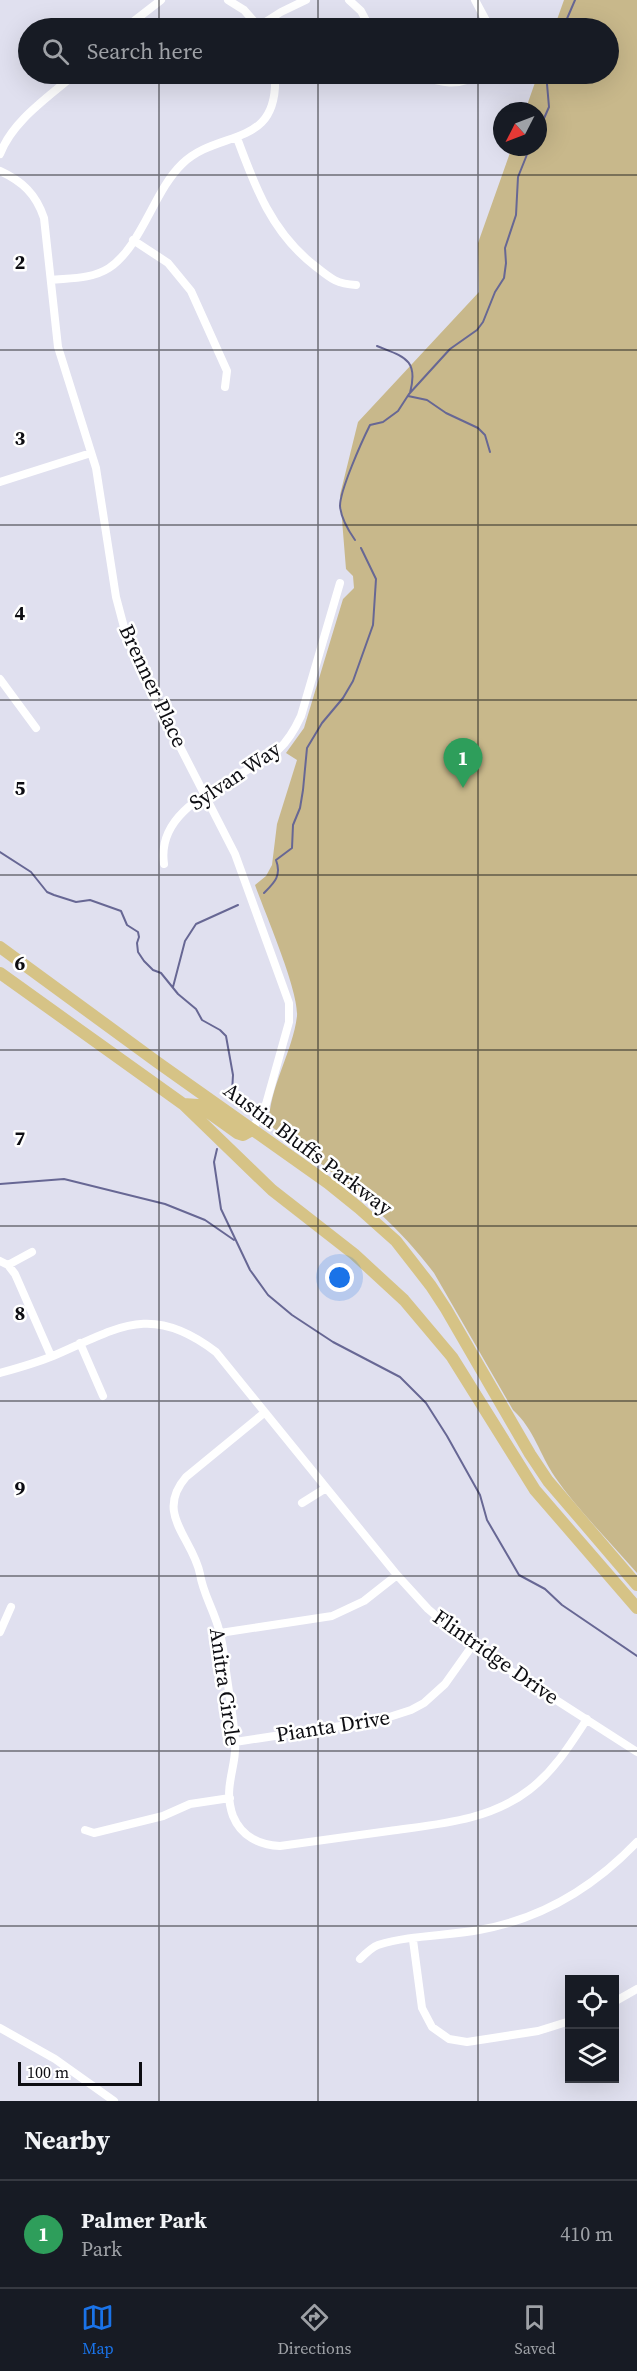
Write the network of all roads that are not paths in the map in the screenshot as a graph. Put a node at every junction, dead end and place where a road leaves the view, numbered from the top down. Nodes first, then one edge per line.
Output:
1 (161, 0) edge
2 (228, 0) edge
3 (306, 0) edge
4 (349, 0) edge
5 (475, 0) edge
6 (137, 18) edge
7 (251, 18) edge
8 (272, 18) edge
9 (365, 18) edge
10 (485, 18) edge
11 (64, 84) edge
12 (276, 84) edge
13 (237, 138) junction
14 (0, 154) edge
15 (0, 171) edge
16 (133, 240) junction
17 (51, 280) junction
18 (356, 285) dead end
19 (225, 387) dead end
20 (91, 453) junction
21 (0, 482) edge
22 (340, 583) dead end
23 (0, 679) edge
24 (36, 728) dead end
25 (206, 795) junction
26 (164, 864) dead end
27 (0, 946) edge
28 (0, 973) edge
29 (183, 1104) junction
30 (252, 1130) junction
31 (32, 1252) dead end
32 (4, 1263) edge
33 (80, 1343) junction
34 (51, 1356) junction
35 (0, 1373) edge
36 (103, 1396) dead end
37 (264, 1413) junction
38 (326, 1488) junction
39 (302, 1503) dead end
40 (397, 1575) junction
41 (637, 1585) edge
42 (11, 1607) dead end
43 (637, 1608) edge
44 (0, 1632) edge
45 (220, 1633) junction
46 (472, 1646) junction
47 (586, 1719) junction
48 (235, 1742) junction
49 (637, 1752) edge
50 (230, 1798) junction
51 (85, 1830) dead end
52 (637, 1842) edge
53 (413, 1940) junction
54 (360, 1959) dead end
55 (637, 1989) edge
56 (619, 2000) edge
57 (565, 2023) edge
58 (0, 2028) edge
59 (114, 2101) edge

1 - 6 street
2 - 7 street
3 - 8 street
4 - 9 street
5 - 10 street
11 - 14 street
12 - 13 street
13 - 16 street
13 - 18 street
15 - 17 street, Brenner Place
16 - 17 street
16 - 19 street
17 - 20 street, Brenner Place
20 - 21 street
20 - 25 street, Brenner Place
22 - 25 street, Sylvan Way
23 - 24 street
25 - 26 street, Sylvan Way
25 - 30 street, Brenner Place
27 - 30 main road, Austin Bluffs Parkway
28 - 29 main road, Austin Bluffs Parkway
29 - 30 main road
29 - 43 main road, Austin Bluffs Parkway
30 - 41 main road, Austin Bluffs Parkway
31 - 32 street
32 - 34 street
33 - 34 street, Flintridge Drive
33 - 36 street
33 - 37 street, Flintridge Drive
34 - 35 street, Flintridge Drive
37 - 38 street, Flintridge Drive
37 - 45 street, Anitra Circle
38 - 39 street
38 - 40 street, Flintridge Drive
40 - 45 street
40 - 46 street, Flintridge Drive
42 - 44 street
45 - 48 street, Anitra Circle
46 - 47 street, Flintridge Drive
46 - 48 street, Pianta Drive
47 - 49 street, Flintridge Drive
47 - 50 street, Anitra Circle
48 - 50 street, Anitra Circle
50 - 51 street
52 - 53 street
53 - 54 street
53 - 57 street
55 - 56 street
58 - 59 street

